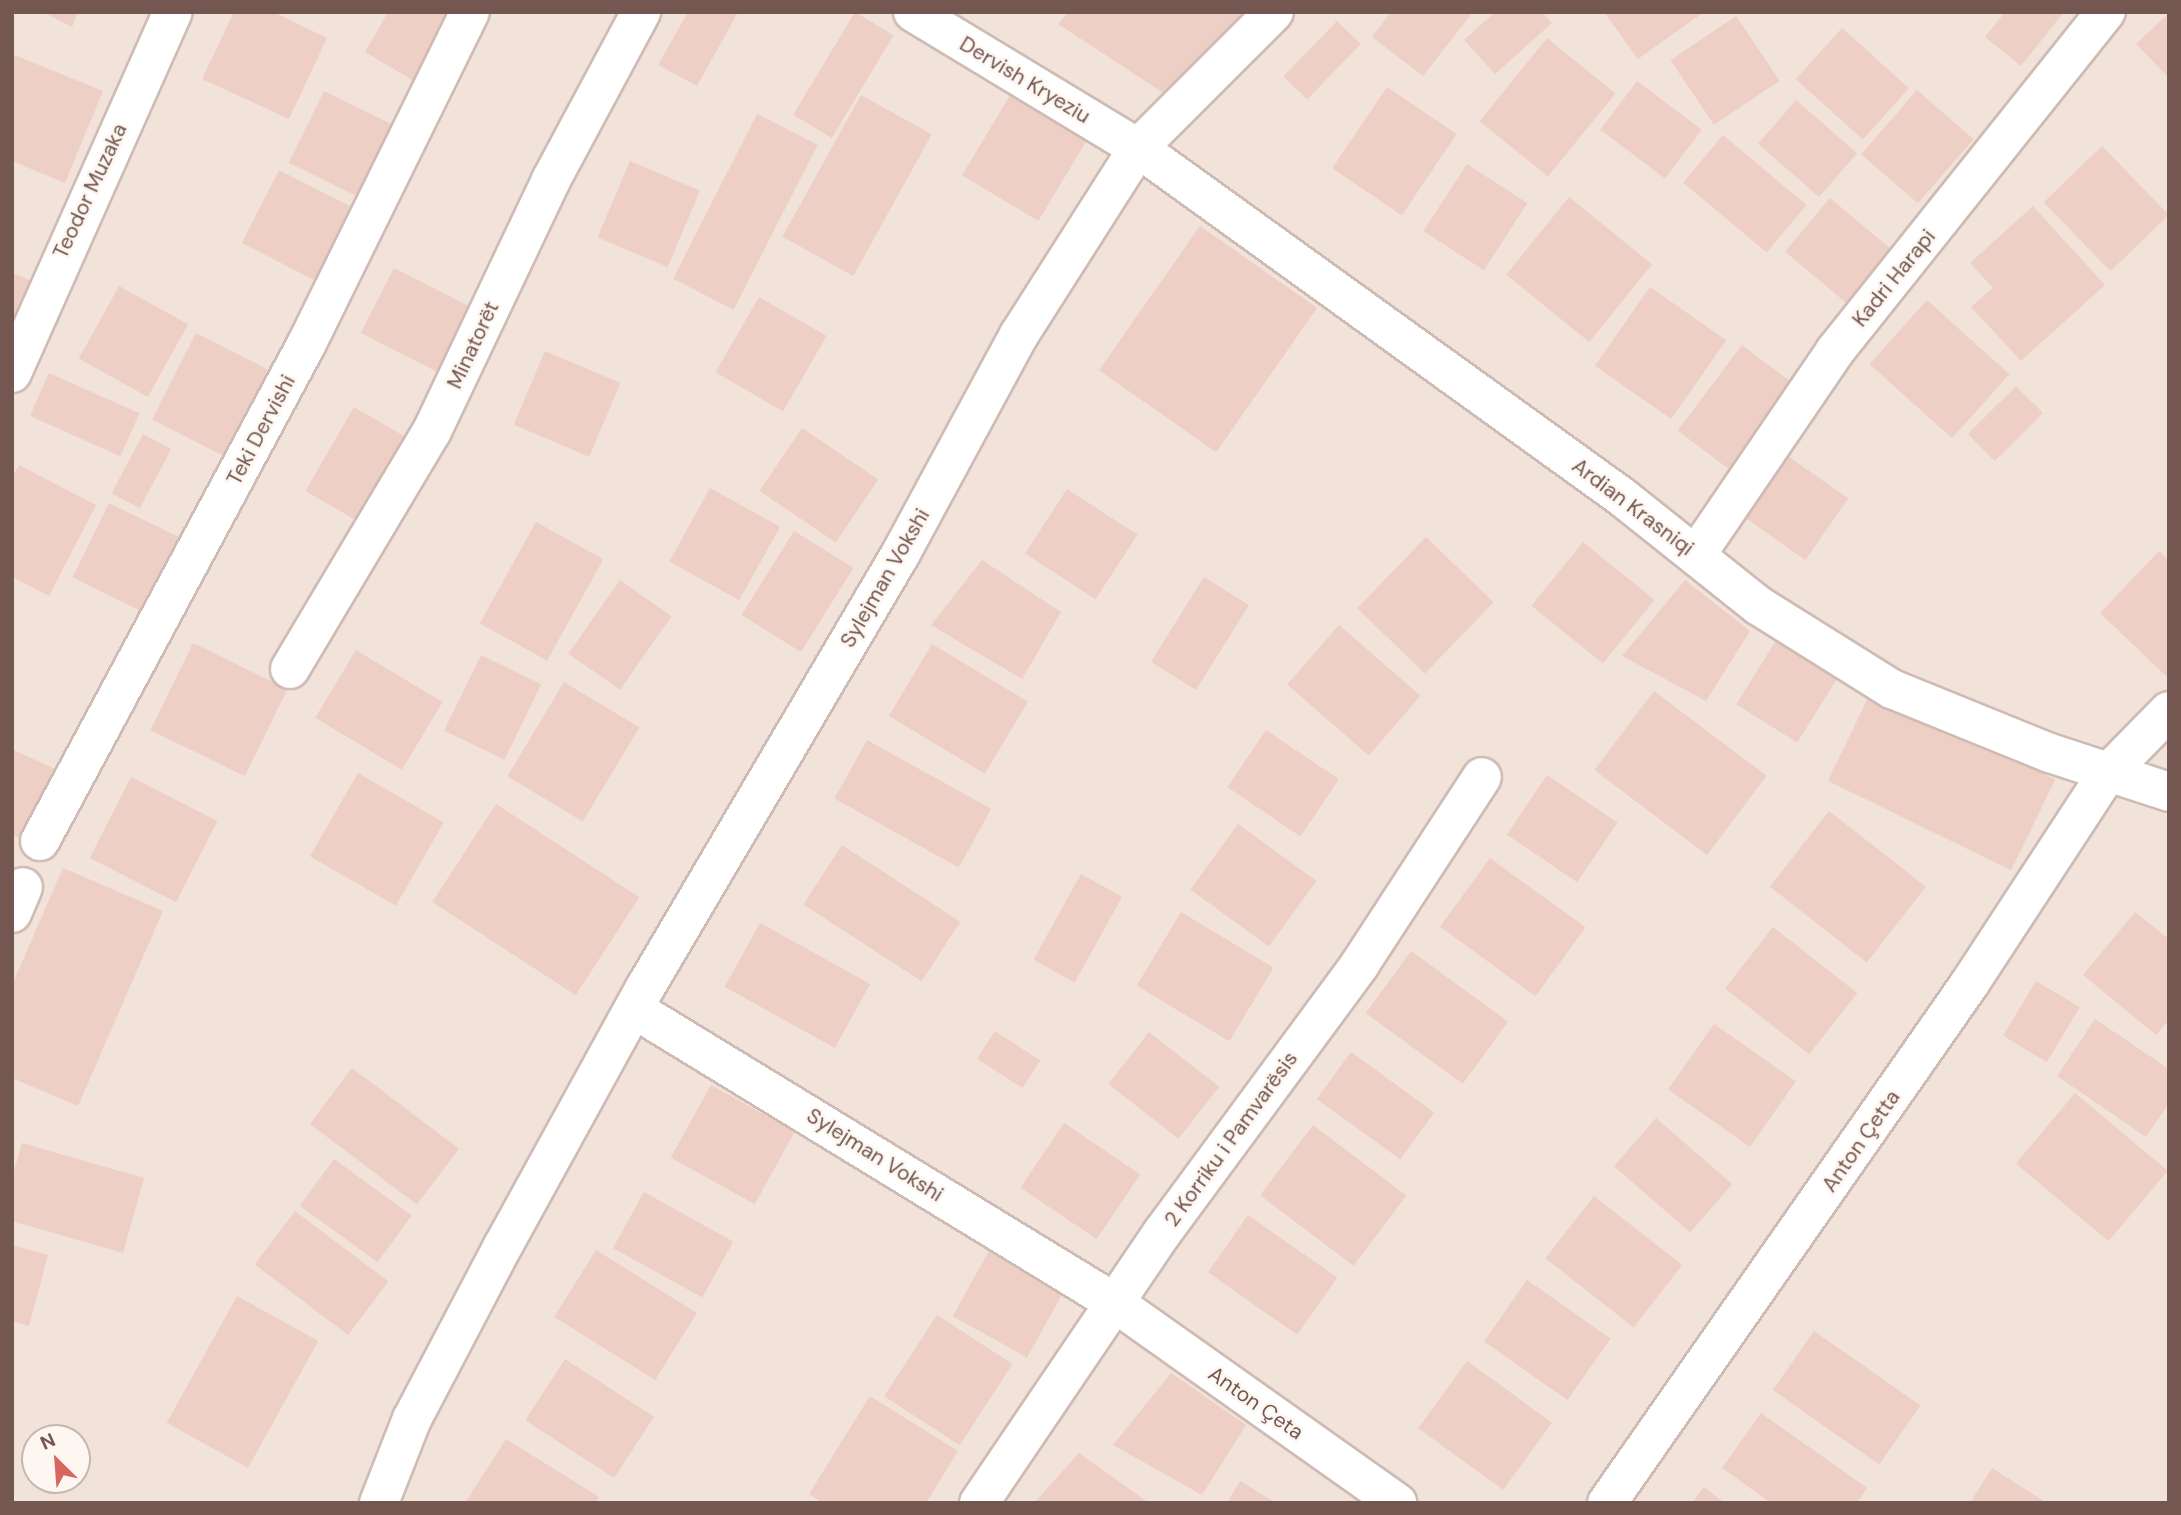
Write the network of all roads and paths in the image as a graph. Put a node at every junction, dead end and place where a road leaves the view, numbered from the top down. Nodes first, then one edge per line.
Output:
1 (173, 12) edge
2 (470, 12) edge
3 (641, 12) edge
4 (913, 12) edge
5 (1274, 12) edge
6 (2106, 12) edge
7 (1138, 148) junction
8 (12, 373) edge
9 (1696, 555) junction
10 (290, 669) dead end
11 (2169, 710) edge
12 (2107, 774) junction
13 (1482, 776) dead end
14 (2169, 792) edge
15 (40, 841) dead end
16 (634, 1009) junction
17 (1115, 1303) junction
18 (379, 1503) edge
19 (979, 1503) edge
20 (1396, 1503) edge
21 (1607, 1503) edge

1 - 8 street, Teodor Muzaka
2 - 15 street, Teki Dervishi
3 - 10 street, Minatorët
4 - 7 street, Dervish Kryeziu
5 - 7 street, Sylejman Vokshi
6 - 9 street, Kadri Harapi
7 - 9 street, Ardian Krasniqi
7 - 16 street, Sylejman Vokshi
9 - 12 street, Ardian Krasniqi
11 - 12 street, Anton Çetta
12 - 14 street, Ardian Krasniqi
12 - 21 street, Anton Çetta
13 - 17 street, 2 Korriku i Pamvarësis
16 - 17 street, Sylejman Vokshi
16 - 18 street, Sylejman Vokshi
17 - 19 street, 2 Korriku i Pamvarësis
17 - 20 street, Anton Çeta

